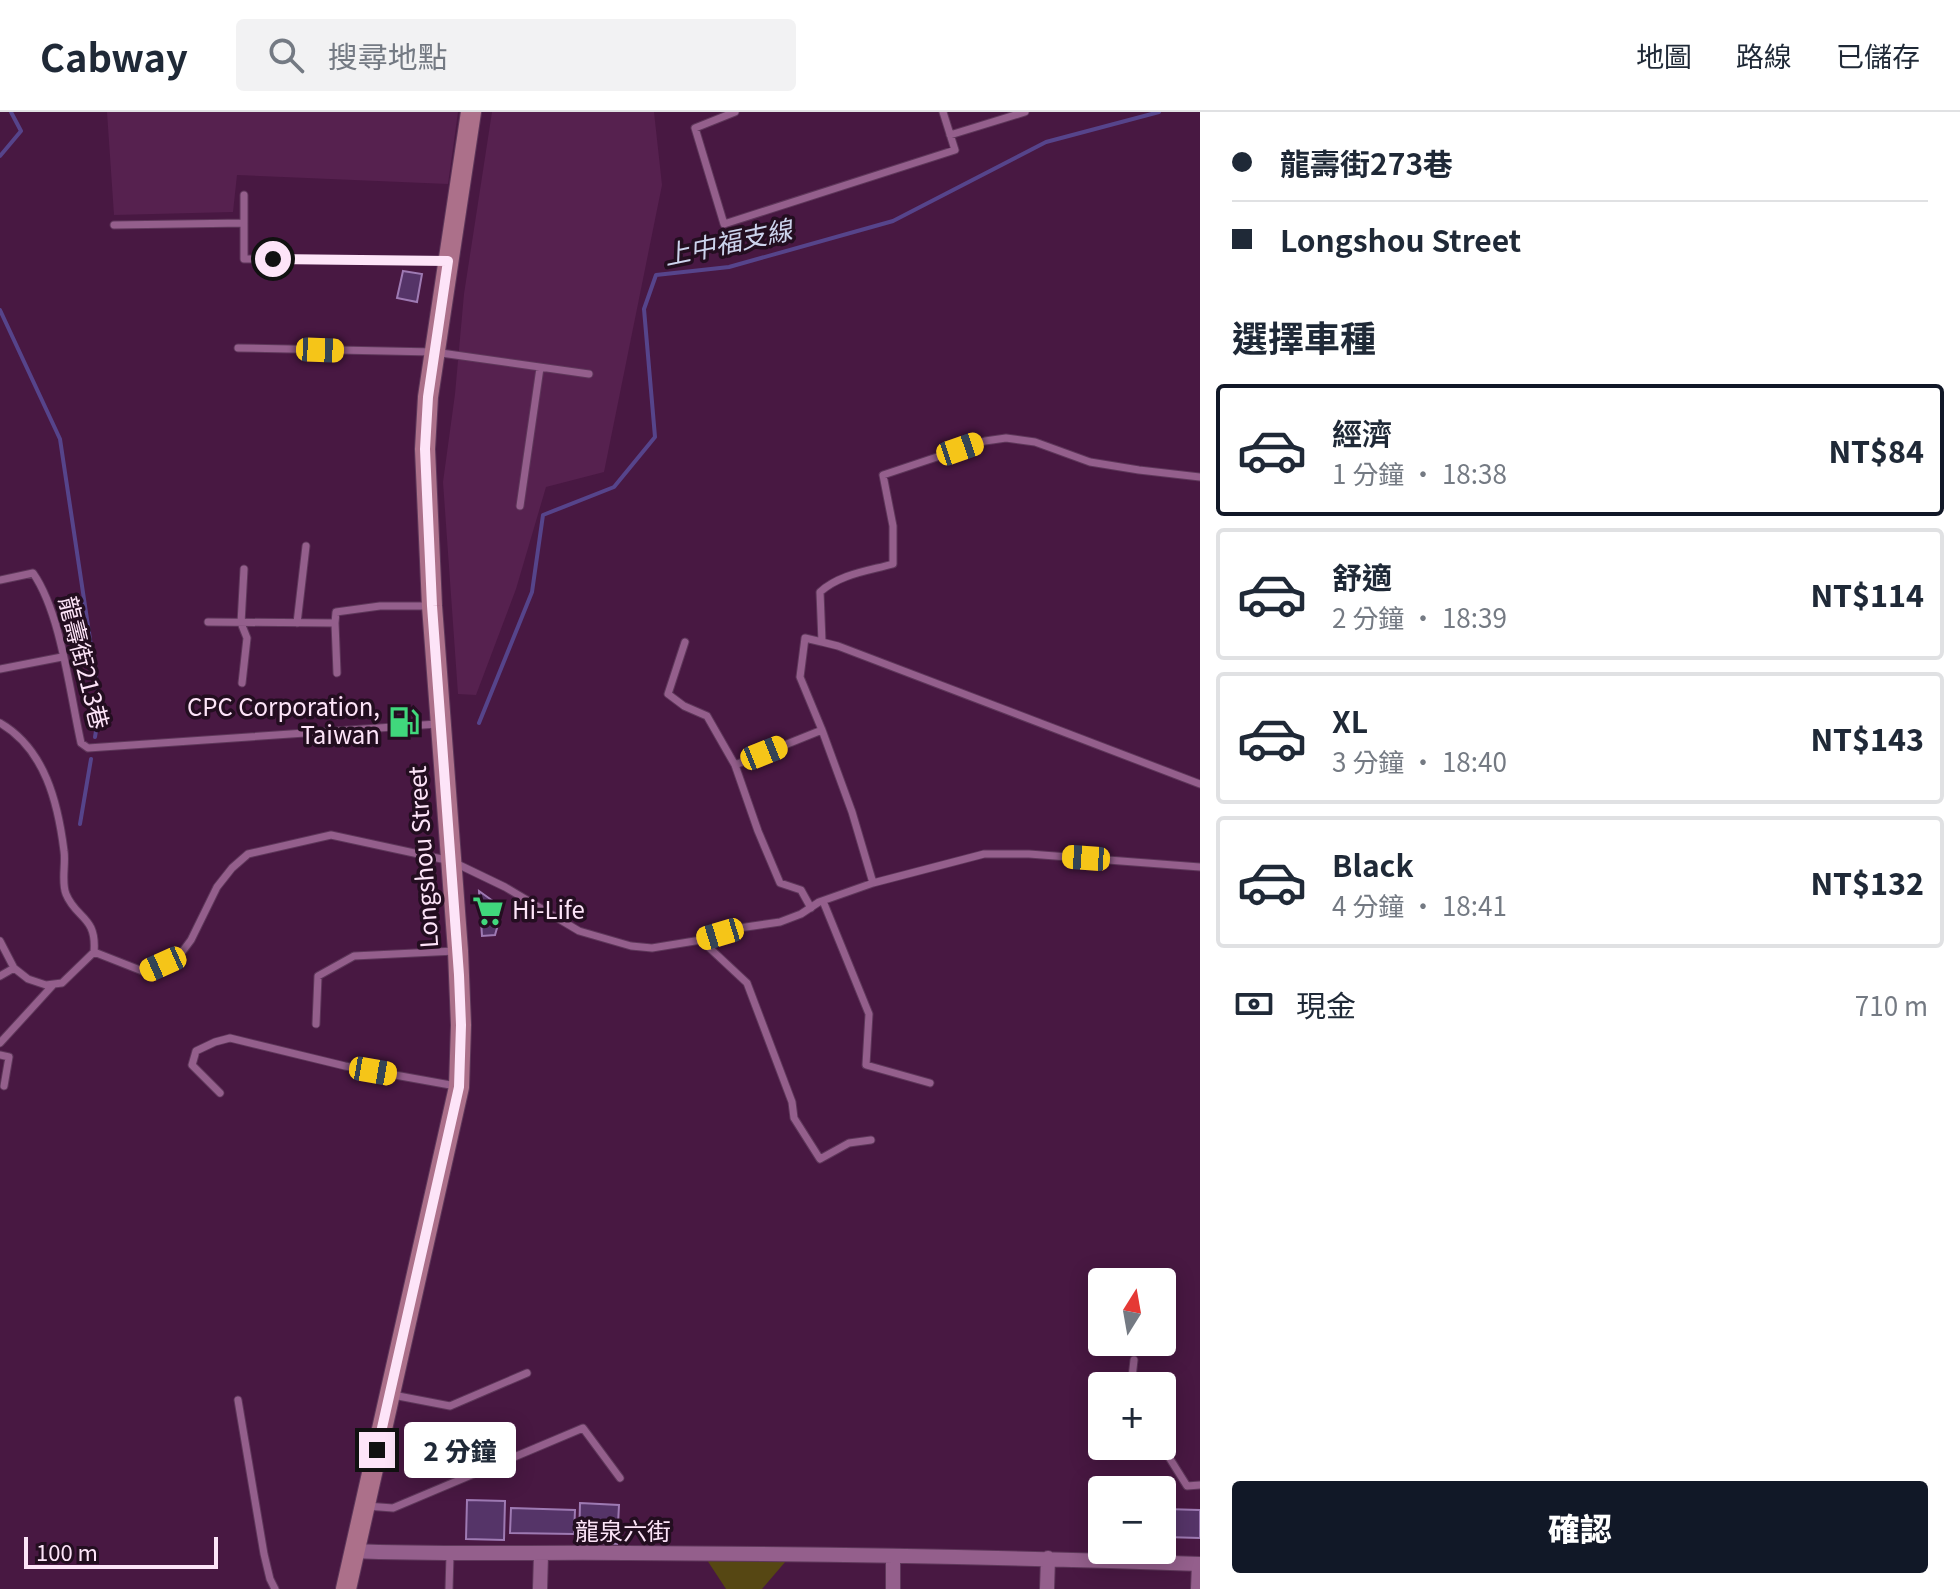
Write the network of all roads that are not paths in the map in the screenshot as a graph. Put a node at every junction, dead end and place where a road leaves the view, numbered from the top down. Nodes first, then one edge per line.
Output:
1 (471, 112) edge
2 (736, 112) edge
3 (943, 112) edge
4 (1025, 112) edge
5 (950, 135) junction
6 (244, 195) dead end
7 (244, 223) junction
8 (114, 225) dead end
9 (448, 261) junction
10 (238, 348) dead end
11 (434, 352) junction
12 (540, 368) junction
13 (589, 374) dead end
14 (1200, 477) edge
15 (520, 506) dead end
16 (306, 546) dead end
17 (244, 569) dead end
18 (0, 580) edge
19 (432, 606) junction
20 (208, 622) dead end
21 (241, 623) junction
22 (297, 623) junction
23 (335, 623) junction
24 (685, 642) dead end
25 (822, 642) junction
26 (62, 657) junction
27 (0, 669) edge
28 (337, 673) dead end
29 (242, 683) dead end
30 (0, 723) edge
31 (440, 724) junction
32 (822, 730) junction
33 (735, 765) junction
34 (1200, 784) edge
35 (451, 861) junction
36 (1200, 867) edge
37 (873, 883) junction
38 (823, 901) junction
39 (811, 908) junction
40 (701, 940) junction
41 (0, 941) edge
42 (458, 951) junction
43 (94, 952) junction
44 (14, 968) junction
45 (0, 976) edge
46 (53, 985) junction
47 (316, 1024) dead end
48 (0, 1043) edge
49 (0, 1055) edge
50 (930, 1083) dead end
51 (4, 1086) dead end
52 (459, 1087) junction
53 (220, 1093) dead end
54 (871, 1140) dead end
55 (1134, 1360) dead end
56 (1133, 1372) edge
57 (527, 1373) dead end
58 (391, 1394) junction
59 (238, 1400) dead end
60 (1171, 1460) edge
61 (620, 1478) dead end
62 (1200, 1485) edge
63 (364, 1505) junction
64 (353, 1551) junction
65 (450, 1555) junction
66 (541, 1555) junction
67 (893, 1556) junction
68 (1048, 1558) junction
69 (1200, 1564) edge
70 (275, 1589) edge
71 (346, 1589) edge
72 (449, 1589) edge
73 (540, 1589) edge
74 (893, 1589) edge
75 (1047, 1589) edge
76 (1198, 1589) edge

1 - 9 street, Longshou Street
2 - 5 lane
3 - 5 lane
4 - 5 lane
6 - 7 lane
7 - 8 lane
7 - 9 lane
9 - 11 street, Longshou Street
10 - 11 lane
11 - 12 lane
11 - 19 street, Longshou Street
12 - 13 lane
12 - 15 lane
14 - 25 lane
16 - 22 lane
17 - 21 lane
18 - 26 lane, 龍壽街213巷
19 - 23 lane
19 - 31 street, Longshou Street
20 - 21 lane
21 - 22 lane
21 - 29 lane
22 - 23 lane
23 - 28 lane
24 - 33 lane
25 - 32 lane
25 - 34 lane
26 - 27 lane
26 - 31 lane, 龍壽街213巷
30 - 43 lane
31 - 35 street, Longshou Street
32 - 33 lane
32 - 37 lane
33 - 39 lane
35 - 40 lane
35 - 42 street, Longshou Street
35 - 43 lane
36 - 37 lane
37 - 38 lane
38 - 39 lane
38 - 50 lane
39 - 40 lane
40 - 54 lane
41 - 44 lane
42 - 47 lane
42 - 52 street, Longshou Street
43 - 46 lane
44 - 45 lane
44 - 46 lane
46 - 48 lane
49 - 51 lane
52 - 53 lane
52 - 58 street, Longshou Street
55 - 56 lane
57 - 58 lane
58 - 63 street, Longshou Street
59 - 70 lane
60 - 62 lane
61 - 63 lane
63 - 64 street, Longshou Street
64 - 65 street, 龍泉六街
64 - 71 street, Longshou Street
65 - 66 street, 龍泉六街
65 - 72 lane
66 - 67 street, 龍泉六街
66 - 73 street
67 - 68 street, 龍泉六街
67 - 74 street
68 - 69 street, 龍泉六街
68 - 75 street
69 - 76 street

